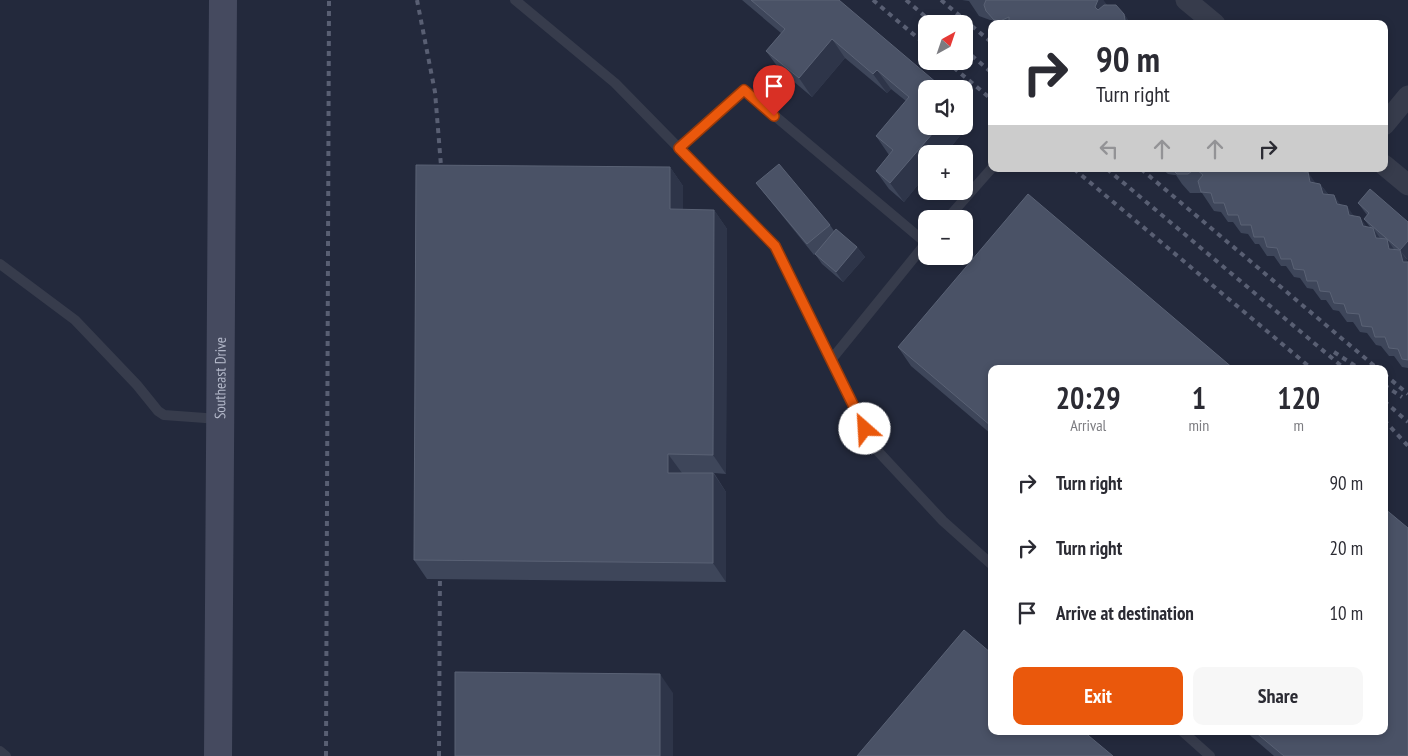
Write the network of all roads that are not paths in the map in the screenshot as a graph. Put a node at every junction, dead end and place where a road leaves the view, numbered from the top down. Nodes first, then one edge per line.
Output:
1 (223, 0) edge
2 (515, 0) edge
3 (1186, 0) edge
4 (1210, 20) edge
5 (1408, 96) edge
6 (1388, 120) edge
7 (679, 148) junction
8 (1388, 168) edge
9 (988, 172) edge
10 (1408, 185) edge
11 (955, 210) edge
12 (918, 236) edge
13 (918, 253) edge
14 (0, 264) edge
15 (831, 360) junction
16 (220, 419) junction
17 (988, 561) edge
18 (1186, 735) edge
19 (0, 751) edge
20 (6, 756) edge
21 (218, 756) edge
22 (1210, 756) edge

1 - 16 main road, Southeast Drive
2 - 7 lane
3 - 4 street
5 - 6 street
7 - 12 lane
7 - 15 lane
8 - 10 street
9 - 11 lane
13 - 15 lane
14 - 16 lane
15 - 17 lane
16 - 21 main road, Southeast Drive
18 - 22 lane
19 - 20 lane

